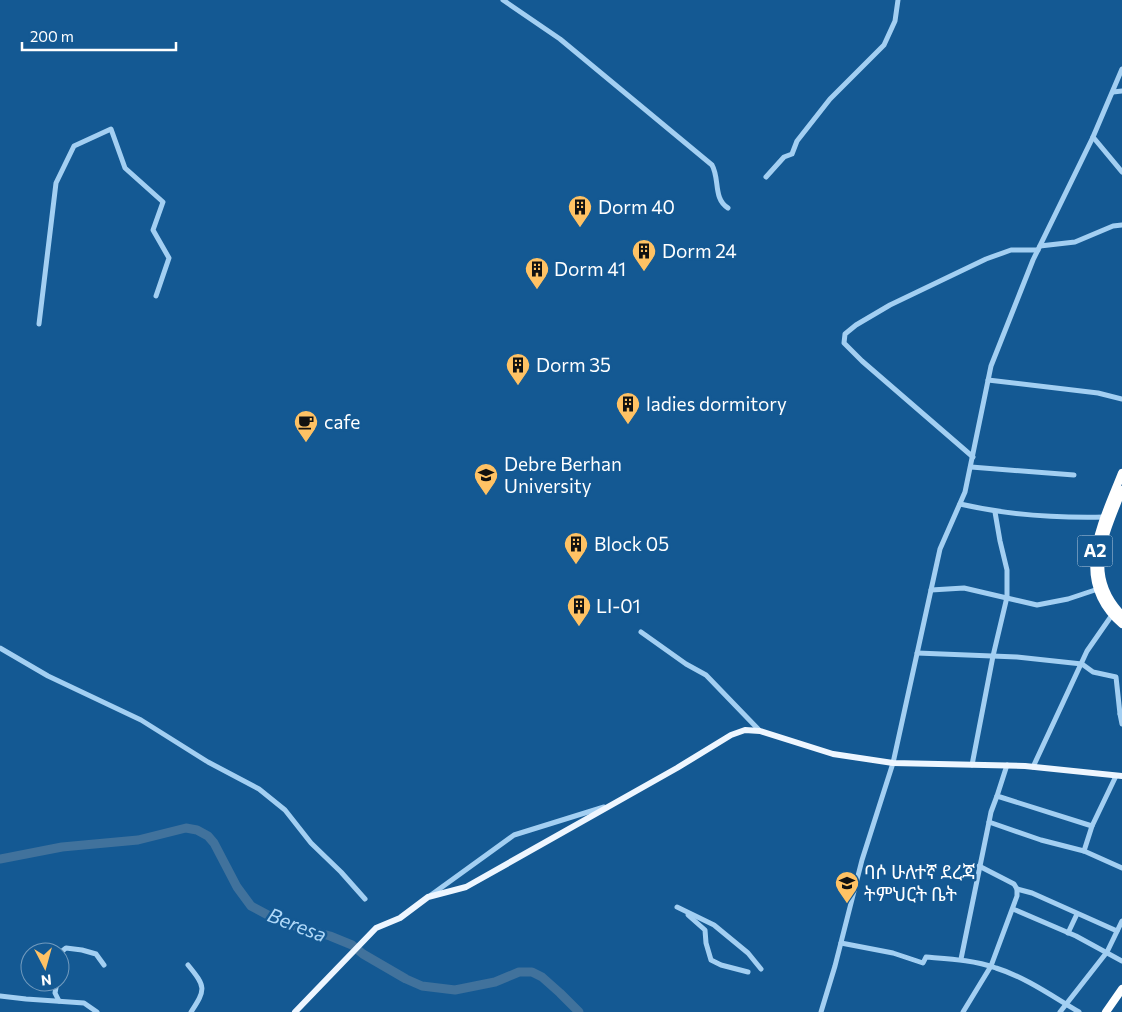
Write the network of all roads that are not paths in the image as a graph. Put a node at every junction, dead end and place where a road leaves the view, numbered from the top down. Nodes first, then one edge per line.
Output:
1 (503, 0) edge
2 (898, 0) edge
3 (1122, 69) edge
4 (1122, 91) edge
5 (1112, 92) junction
6 (1093, 137) junction
7 (1122, 159) edge
8 (1115, 164) junction
9 (1122, 172) edge
10 (766, 176) dead end
11 (728, 208) dead end
12 (1122, 225) edge
13 (1039, 248) junction
14 (156, 296) dead end
15 (38, 324) dead end
16 (988, 380) junction
17 (1122, 400) edge
18 (972, 457) junction
19 (970, 467) junction
20 (1122, 473) edge
21 (1074, 474) dead end
22 (1122, 490) edge
23 (960, 504) junction
24 (995, 512) junction
25 (1104, 517) junction
26 (1098, 589) junction
27 (931, 590) junction
28 (1007, 597) junction
29 (1112, 615) junction
30 (1122, 615) edge
31 (1122, 624) edge
32 (641, 632) dead end
33 (0, 648) edge
34 (917, 653) junction
35 (993, 656) junction
36 (1082, 664) junction
37 (1121, 714) edge
38 (1122, 724) edge
39 (760, 731) junction
40 (893, 763) junction
41 (972, 765) junction
42 (1007, 766) junction
43 (1033, 767) junction
44 (1119, 776) edge
45 (997, 796) junction
46 (612, 805) junction
47 (990, 822) junction
48 (1092, 826) junction
49 (1084, 851) junction
50 (979, 866) junction
51 (1122, 868) edge
52 (1017, 888) junction
53 (428, 897) junction
54 (365, 899) dead end
55 (1013, 909) junction
56 (1077, 914) junction
57 (1122, 921) edge
58 (1117, 931) junction
59 (1068, 933) junction
60 (841, 942) junction
61 (70, 948) edge
62 (1107, 952) junction
63 (961, 959) junction
64 (1122, 961) edge
65 (188, 964) dead end
66 (104, 965) dead end
67 (991, 966) junction
68 (762, 969) dead end
69 (748, 972) dead end
70 (1122, 988) edge
71 (55, 992) edge
72 (0, 996) edge
73 (1122, 998) edge
74 (59, 1001) junction
75 (1067, 1005) junction
76 (97, 1012) edge
77 (191, 1012) edge
78 (295, 1012) edge
79 (821, 1012) edge
80 (963, 1012) edge
81 (1060, 1012) edge
82 (1078, 1012) edge
83 (1106, 1012) edge
84 (1112, 1012) edge

1 - 11 street
2 - 10 street
3 - 5 street
4 - 5 street
5 - 6 street
6 - 8 street
6 - 13 street
7 - 8 street
8 - 9 street
12 - 13 street
13 - 16 street
13 - 18 street
14 - 15 street
16 - 17 street
16 - 18 street
18 - 19 street
19 - 21 street
19 - 23 street
20 - 25 highway, A2
22 - 30 highway, A2
23 - 24 street
23 - 27 street
24 - 25 street
24 - 28 street
25 - 26 highway, A2
26 - 28 street
26 - 29 highway, A2
27 - 28 street
27 - 34 street
28 - 35 street
29 - 31 highway, A2
29 - 36 street
32 - 39 street
33 - 54 street
34 - 35 street
34 - 40 street
35 - 36 street
35 - 41 street
36 - 37 street
36 - 43 street
37 - 38 street
39 - 40 main road
39 - 46 main road
40 - 41 main road
40 - 60 street
41 - 42 main road
42 - 43 main road
42 - 45 street
43 - 44 main road
44 - 48 street
45 - 47 street
45 - 48 street
46 - 53 main road
46 - 53 street
47 - 49 street
47 - 50 street
48 - 49 street
49 - 51 street
50 - 52 street
50 - 63 street
52 - 55 street
52 - 56 street
53 - 78 main road
55 - 59 street
55 - 67 street
56 - 58 street
56 - 59 street
57 - 58 street
58 - 62 street
59 - 62 street
60 - 63 street
60 - 79 street
61 - 66 street
62 - 64 street
62 - 75 street
63 - 67 street
65 - 77 street
67 - 75 street
67 - 80 street
68 - 69 street
70 - 83 highway
71 - 74 street
72 - 74 street
73 - 84 highway
74 - 76 street
75 - 81 street
75 - 82 street

